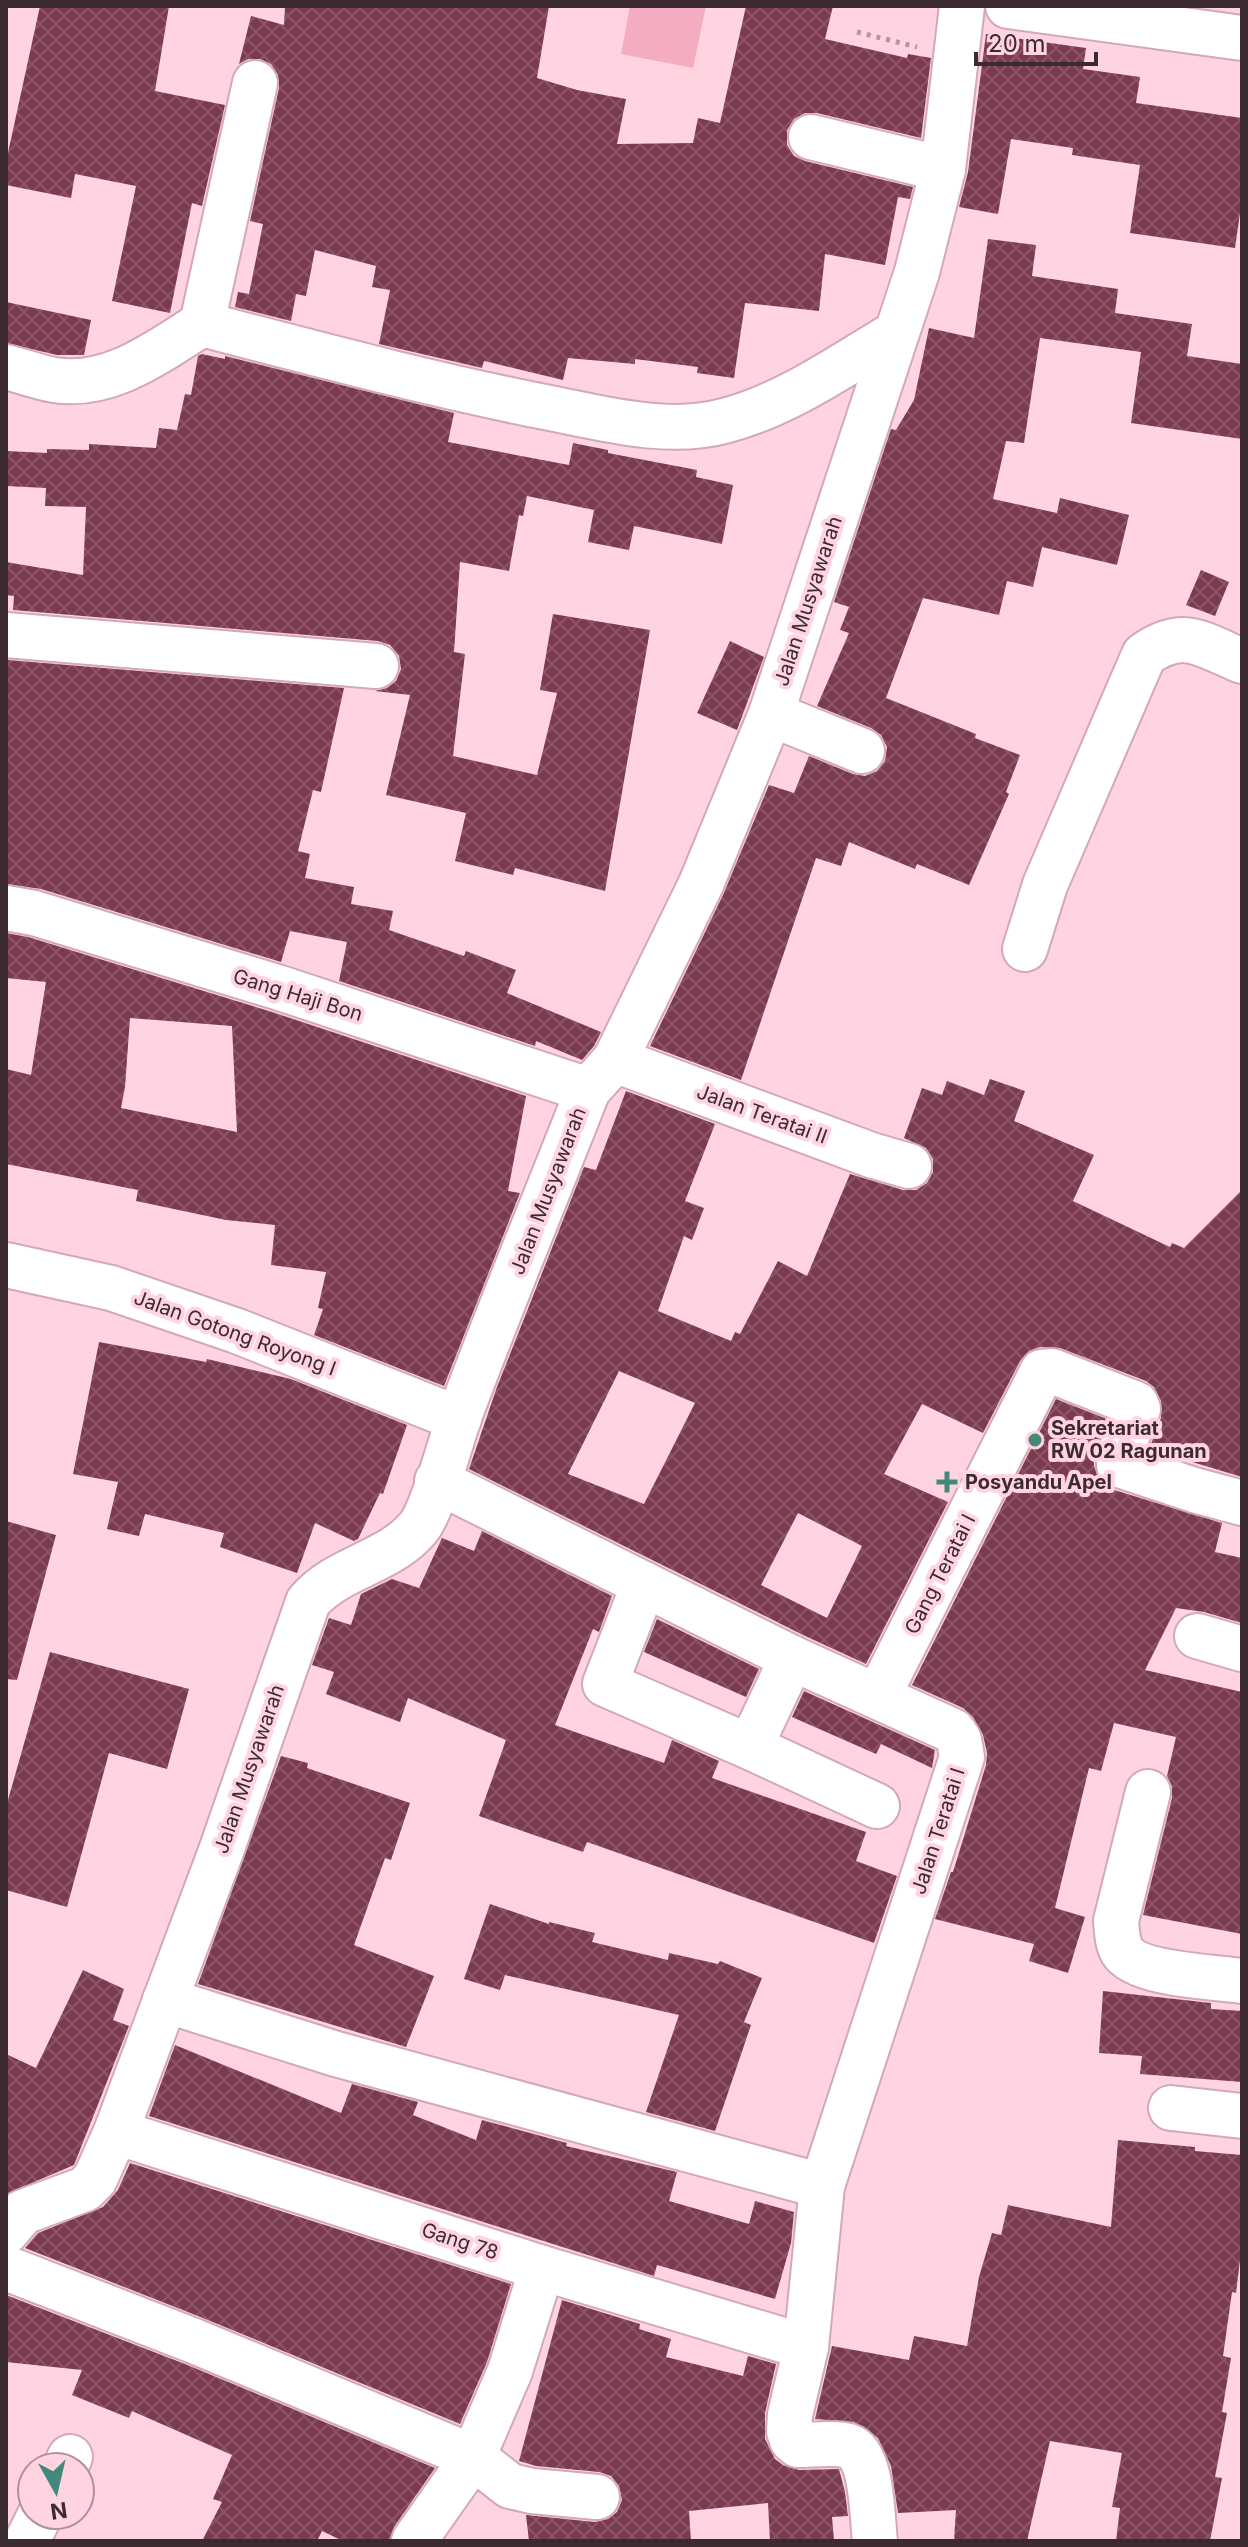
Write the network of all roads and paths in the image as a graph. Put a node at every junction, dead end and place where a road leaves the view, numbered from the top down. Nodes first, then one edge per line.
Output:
1 (962, 6) edge
2 (1008, 6) edge
3 (857, 32) dead end
4 (1242, 38) edge
5 (957, 58) junction
6 (255, 83) dead end
7 (811, 137) dead end
8 (943, 169) junction
9 (202, 324) junction
10 (896, 333) junction
11 (6, 367) edge
12 (6, 635) edge
13 (1242, 661) edge
14 (376, 666) dead end
15 (771, 714) junction
16 (862, 751) dead end
17 (6, 908) edge
18 (1025, 949) dead end
19 (602, 1075) junction
20 (909, 1166) dead end
21 (6, 1265) edge
22 (459, 1419) junction
23 (437, 1481) junction
24 (1242, 1503) edge
25 (644, 1584) junction
26 (1197, 1636) dead end
27 (1242, 1649) edge
28 (792, 1658) junction
29 (878, 1696) junction
30 (750, 1747) junction
31 (1148, 1792) dead end
32 (877, 1806) dead end
33 (1242, 1981) edge
34 (165, 2000) junction
35 (1171, 2108) dead end
36 (1242, 2116) edge
37 (116, 2132) junction
38 (822, 2186) junction
39 (6, 2232) edge
40 (6, 2268) edge
41 (542, 2268) junction
42 (806, 2347) junction
43 (473, 2457) junction
44 (597, 2497) dead end
45 (414, 2541) edge
46 (875, 2541) edge

1 - 5 street, Jalan Musyawarah
2 - 4 street
3 - 5 path
5 - 8 street, Jalan Musyawarah
6 - 9 street
7 - 8 street
8 - 10 street, Jalan Musyawarah
9 - 10 street
9 - 11 street
10 - 15 street, Jalan Musyawarah
12 - 14 street
13 - 18 street
15 - 16 street
15 - 19 street, Jalan Musyawarah
17 - 19 street, Gang Haji Bon
19 - 20 street, Jalan Teratai II
19 - 22 street, Jalan Musyawarah
21 - 22 street, Jalan Gotong Royong I
22 - 23 street, Jalan Musyawarah
23 - 25 street, Jalan Teratai I
23 - 34 street, Jalan Musyawarah
24 - 29 street, Gang Teratai I
25 - 28 street, Jalan Teratai I
25 - 30 street
26 - 27 street
28 - 29 street, Jalan Teratai I
28 - 30 street
29 - 38 street, Jalan Teratai I
30 - 32 street
31 - 33 street
34 - 37 street, Jalan Musyawarah
34 - 38 street
35 - 36 street
37 - 39 street, Jalan Musyawarah
37 - 41 street, Gang 78
38 - 42 street, Jalan Teratai I
40 - 43 street
41 - 42 street, Gang 78
41 - 43 street
42 - 46 street, Jalan Teratai I
43 - 44 street
43 - 45 street

